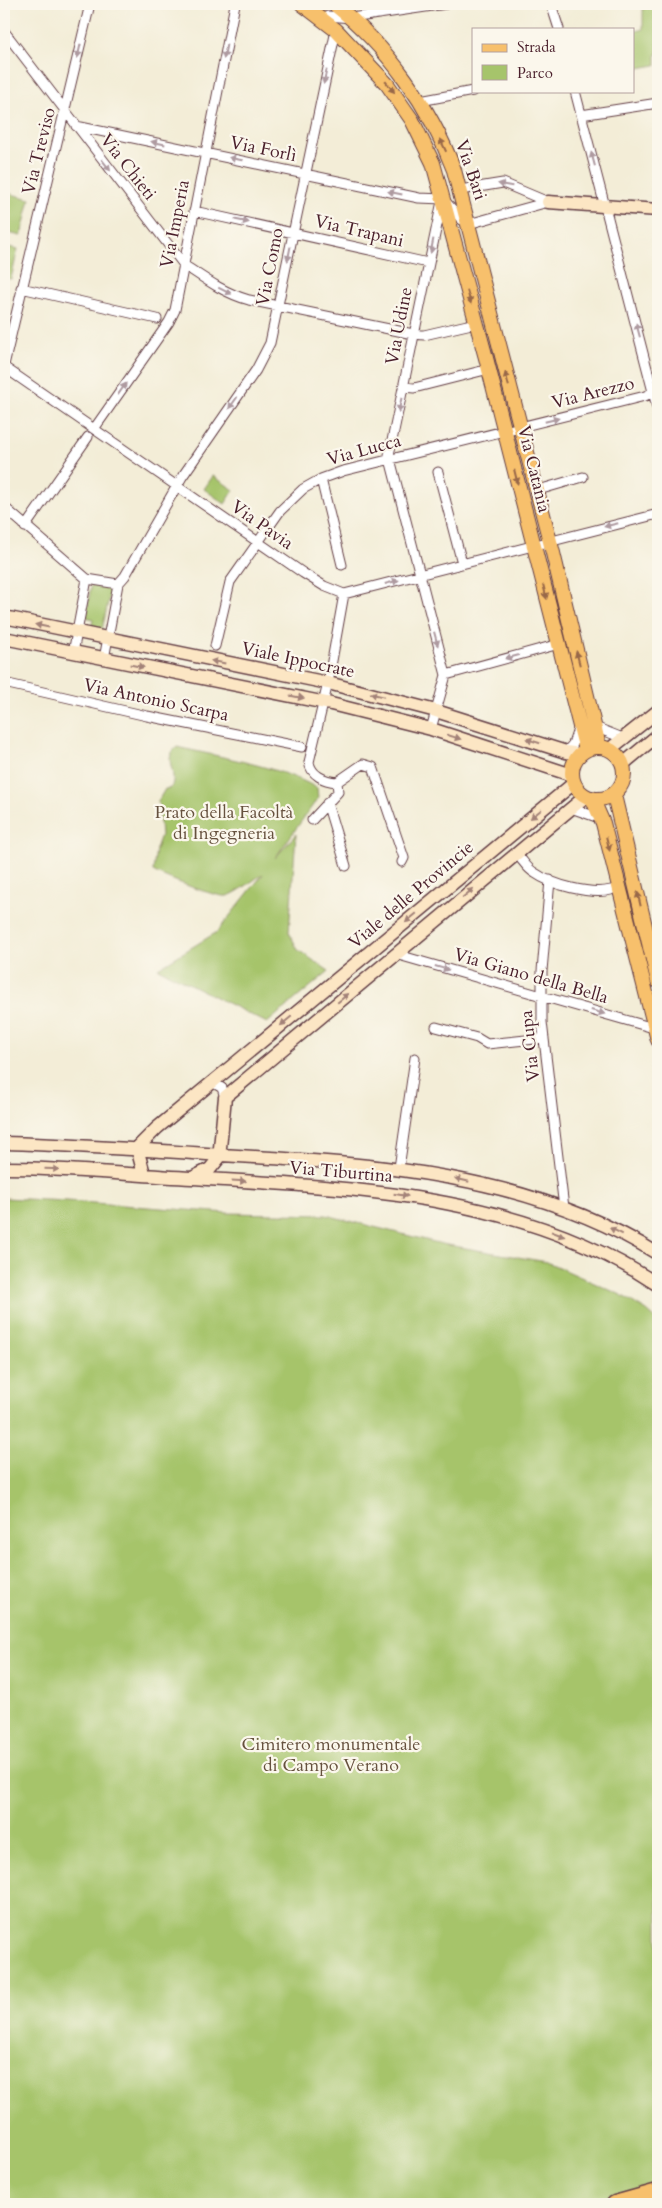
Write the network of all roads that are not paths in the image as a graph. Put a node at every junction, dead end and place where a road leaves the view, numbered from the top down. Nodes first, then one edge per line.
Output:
1 (90, 4) edge
2 (235, 4) edge
3 (302, 4) edge
4 (446, 4) edge
5 (551, 4) edge
6 (332, 9) edge
7 (351, 18) junction
8 (559, 28) edge
9 (336, 30) junction
10 (4, 31) edge
11 (472, 91) edge
12 (575, 92) edge
13 (420, 101) junction
14 (658, 103) edge
15 (66, 112) junction
16 (581, 115) junction
17 (76, 126) junction
18 (206, 153) junction
19 (305, 174) junction
20 (460, 190) junction
21 (443, 199) junction
22 (548, 202) junction
23 (605, 206) junction
24 (658, 210) edge
25 (194, 211) junction
26 (469, 223) junction
27 (293, 233) junction
28 (428, 263) junction
29 (184, 265) junction
30 (22, 288) junction
31 (279, 306) junction
32 (157, 319) dead end
33 (476, 323) junction
34 (413, 334) junction
35 (4, 366) edge
36 (489, 369) junction
37 (404, 387) junction
38 (656, 392) edge
39 (658, 412) edge
40 (519, 426) junction
41 (94, 429) junction
42 (504, 430) junction
43 (88, 437) dead end
44 (389, 460) junction
45 (438, 472) dead end
46 (583, 478) dead end
47 (321, 479) junction
48 (176, 486) junction
49 (535, 491) junction
50 (4, 507) edge
51 (658, 514) edge
52 (25, 527) junction
53 (550, 541) junction
54 (258, 542) junction
55 (533, 545) junction
56 (462, 563) junction
57 (342, 565) dead end
58 (419, 574) junction
59 (87, 579) junction
60 (118, 584) junction
61 (344, 594) junction
62 (4, 618) edge
63 (76, 633) junction
64 (4, 638) edge
65 (107, 640) junction
66 (559, 644) junction
67 (215, 646) dead end
68 (73, 653) junction
69 (104, 659) junction
70 (446, 675) junction
71 (328, 683) junction
72 (4, 684) edge
73 (324, 703) junction
74 (436, 711) junction
75 (658, 711) edge
76 (580, 724) junction
77 (595, 727) junction
78 (430, 729) junction
79 (658, 735) edge
80 (625, 739) junction
81 (302, 748) dead end
82 (588, 750) junction
83 (623, 764) junction
84 (573, 779) junction
85 (337, 782) junction
86 (614, 794) junction
87 (589, 797) junction
88 (327, 803) junction
89 (571, 808) junction
90 (602, 819) junction
91 (312, 820) dead end
92 (495, 848) junction
93 (521, 860) dead end
94 (402, 862) dead end
95 (506, 862) junction
96 (346, 866) dead end
97 (550, 880) junction
98 (611, 890) dead end
99 (395, 954) junction
100 (350, 969) junction
101 (658, 981) edge
102 (361, 982) junction
103 (542, 996) junction
104 (436, 1027) dead end
105 (657, 1032) edge
106 (544, 1038) junction
107 (415, 1058) dead end
108 (212, 1082) junction
109 (225, 1096) junction
110 (4, 1143) edge
111 (137, 1148) junction
112 (220, 1155) junction
113 (4, 1168) edge
114 (400, 1168) junction
115 (144, 1174) junction
116 (190, 1178) junction
117 (564, 1208) junction
118 (658, 1254) edge
119 (658, 1285) edge
120 (658, 2192) edge
121 (658, 2200) edge
122 (615, 2204) edge
123 (644, 2204) edge

1 -> 15 street, Via Treviso
2 -> 18 street, Via Imperia
3 - 6 main road, Via Bari
4 - 7 street
5 - 8 street
6 - 7 main road, Via Bari
6 - 9 main road, Via Bari
7 - 13 main road, Via Bari
9 -> 19 street, Via Como
9 -> 21 main road, Via Bari
10 - 15 street, Via Chieti
11 - 13 street
12 - 16 street
20 -> 13 main road, Via Bari
14 - 16 street
15 - 17 street, Via Chieti
15 - 30 street, Via Treviso
23 -> 16 street
18 -> 17 street, Via Forlì
17 -> 29 street, Via Chieti
19 -> 18 street, Via Forlì
18 - 25 street, Via Imperia
21 -> 19 street, Via Forlì
19 - 27 street, Via Como
22 -> 20 street
20 - 26 main road, Via Bari
21 - 26 street, Via Bari
21 -> 28 street, Via Udine
21 -> 33 main road, Via Catania
22 - 23 street
22 - 26 street
23 - 24 street
38 -> 23 street
25 -> 27 street, Via Trapani
25 - 29 street, Via Imperia
40 -> 26 main road, Via Catania
27 - 28 street, Via Trapani
27 -> 31 street, Via Como
28 - 34 street, Via Udine
29 -> 31 street, Via Chieti
41 -> 29 street, Via Imperia
30 - 32 street
30 - 35 street, Via Treviso
31 - 34 street, Via Chieti
31 -> 48 street, Via Como
33 - 34 street, Via Chieti
33 - 36 main road, Via Catania
34 - 37 street, Via Udine
35 - 41 street, Via Pavia
36 - 37 street
36 - 42 main road, Via Catania
37 -> 44 street, Via Udine
38 - 39 street
40 -> 38 street, Via Arezzo
40 - 42 street, Via Arezzo
40 - 49 main road, Via Catania
41 - 48 street, Via Pavia
42 - 44 street, Via Lucca
42 -> 55 main road, Via Catania
43 - 52 street
44 - 47 street, Via Lucca
44 - 58 street
45 - 56 street
46 - 49 street
47 - 54 street, Via Lucca
47 - 57 street
48 - 54 street, Via Pavia
48 - 60 street, Via Como
49 - 53 main road, Via Catania
50 - 52 street
51 -> 53 street
52 - 59 street
53 - 55 street
77 -> 53 main road, Via Catania
54 - 61 street, Via Pavia
54 - 67 street, Via Lucca
55 - 56 street
55 -> 66 main road, Via Catania
56 - 58 street
61 -> 58 street
58 -> 70 street
59 - 60 street
59 - 63 street
60 - 65 street
61 - 71 street
63 -> 62 street, Viale Ippocrate
63 - 65 street, Viale Ippocrate
63 - 68 street
64 - 68 street, Viale Ippocrate
65 - 69 street
71 -> 65 street, Viale Ippocrate
66 -> 70 street
66 - 76 main road, Via Catania
68 - 69 street, Viale Ippocrate
69 -> 73 street, Viale Ippocrate
70 - 74 street
71 - 73 street
74 -> 71 street, Viale Ippocrate
72 - 81 street, Via Antonio Scarpa
73 - 78 street, Viale Ippocrate
73 - 85 street
74 - 78 street
82 -> 74 street, Viale Ippocrate
75 - 80 street
76 - 82 main road, Via Catania
76 - 82 street
77 - 80 street
77 - 82 main road, Via Catania
78 -> 84 street, Viale Ippocrate
79 - 83 street
80 - 82 street
82 - 83 main road
82 - 84 main road
83 - 86 main road
84 - 87 main road
84 -> 92 street, Viale delle Provincie
85 - 88 street
85 - 94 street
86 - 87 main road
101 -> 86 main road
87 - 89 street, Viale delle Provincie
87 - 90 main road
88 - 91 street
88 - 96 street
89 - 90 street
89 - 95 street, Viale delle Provincie
90 -> 105 main road
92 - 95 street, Viale delle Provincie
92 -> 100 street, Viale delle Provincie
93 - 97 street
99 -> 95 street, Viale delle Provincie
97 - 98 street
97 - 103 street, Via Cupa
99 - 102 street, Viale delle Provincie
99 -> 103 street, Via Giano della Bella
100 - 102 street, Viale delle Provincie
100 -> 108 street, Viale delle Provincie
109 -> 102 street, Viale delle Provincie
103 -> 105 street, Via Giano della Bella
103 - 106 street, Via Cupa
104 - 106 street
106 - 117 street, Via Cupa
107 - 114 street
108 - 109 street
108 - 111 street, Viale delle Provincie
109 - 112 street
110 - 111 street, Via Tiburtina
111 - 112 street, Via Tiburtina
111 - 115 street
112 - 114 street, Via Tiburtina
112 - 116 street
113 -> 115 street, Via Tiburtina
117 -> 114 street, Via Tiburtina
115 - 116 street, Via Tiburtina
116 -> 119 street, Via Tiburtina
118 -> 117 street, Via Tiburtina
120 - 122 highway
121 - 123 highway

